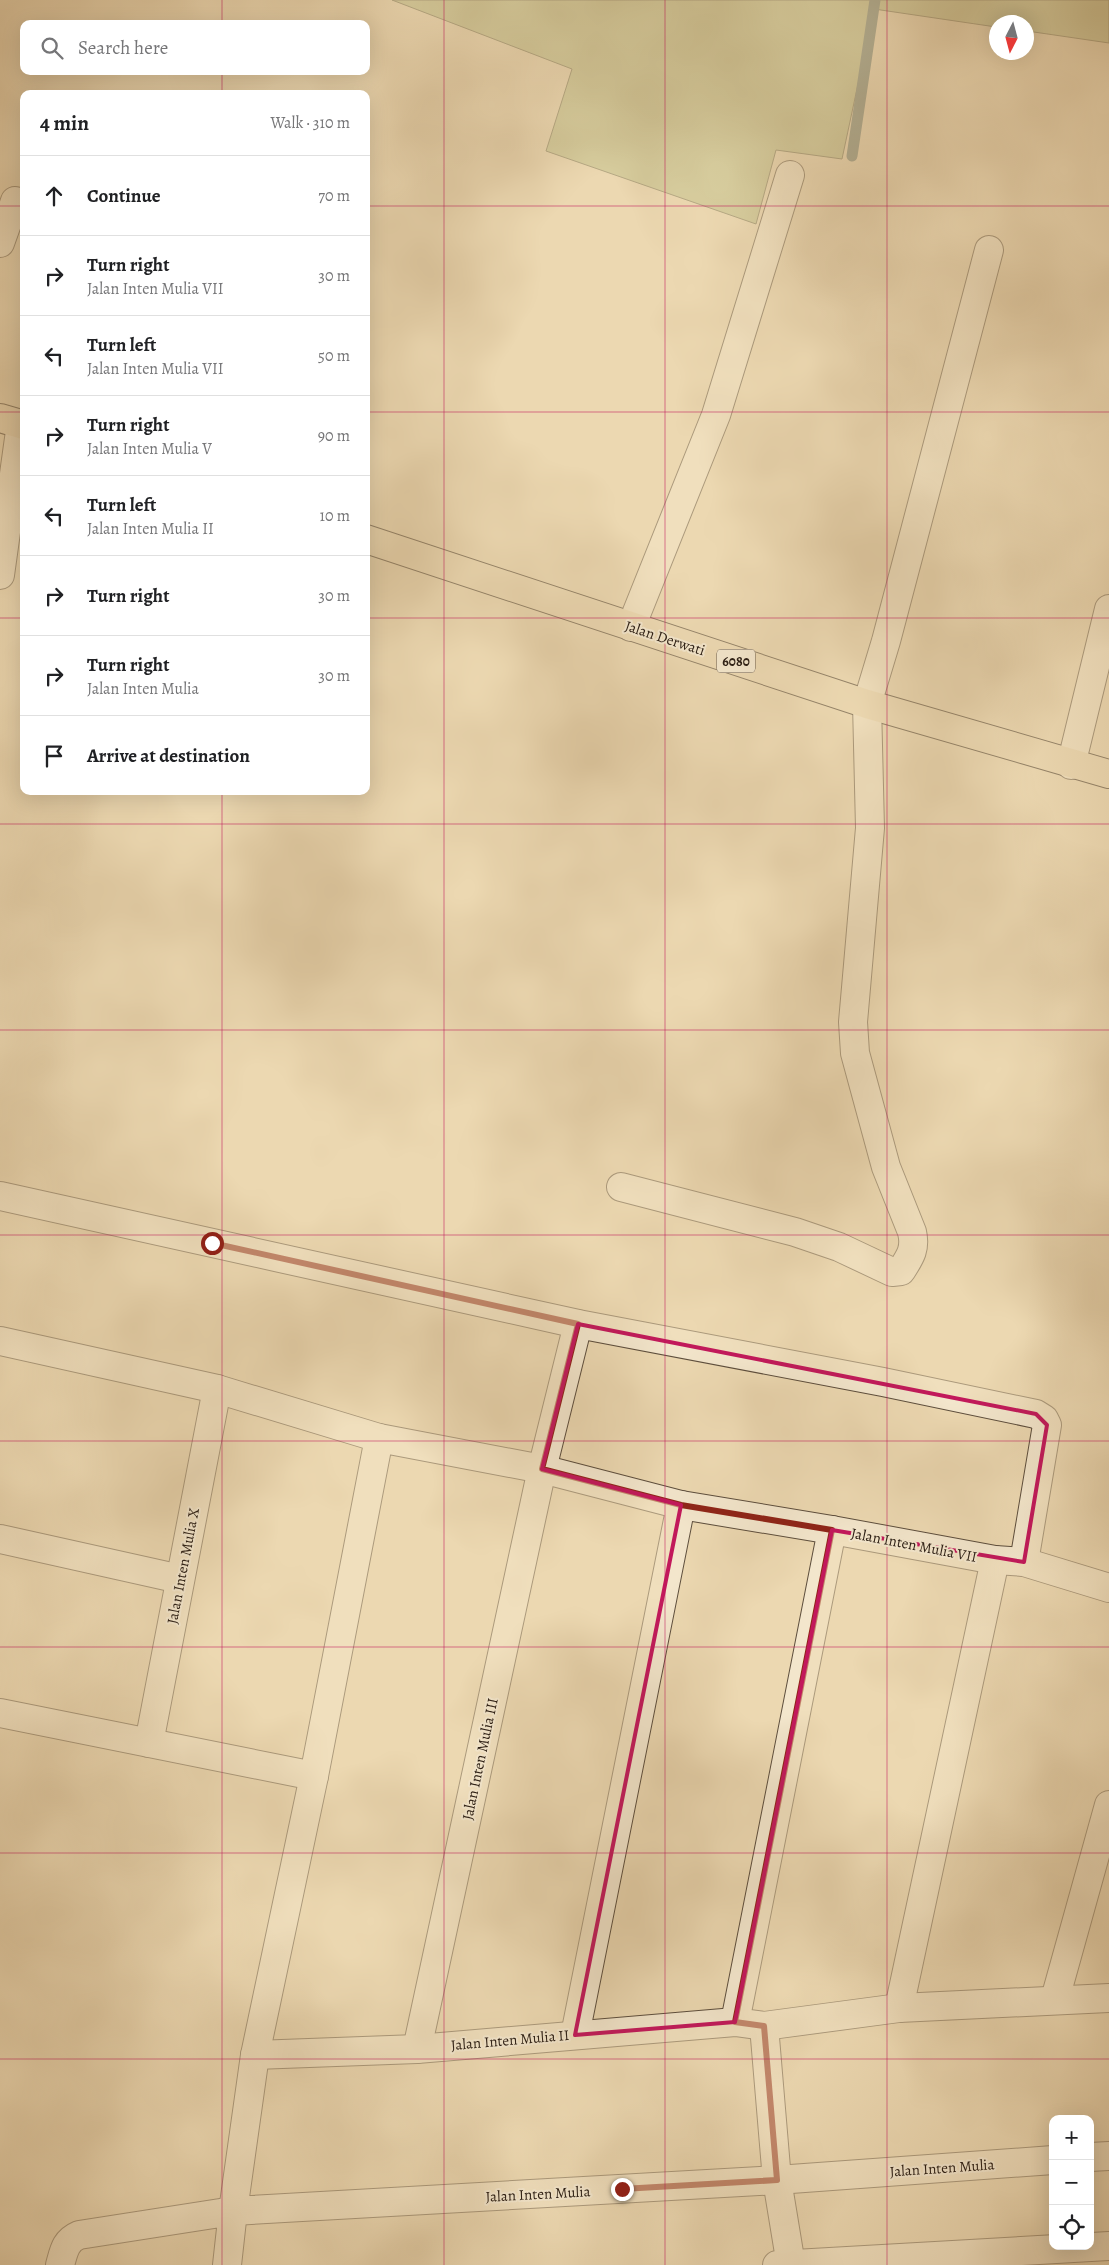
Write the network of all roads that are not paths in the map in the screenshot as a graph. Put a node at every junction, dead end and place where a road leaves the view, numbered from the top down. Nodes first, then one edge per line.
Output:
1 (790, 175) dead end
2 (15, 201) dead end
3 (0, 243) edge
4 (989, 250) dead end
5 (15, 422) edge
6 (370, 540) edge
7 (0, 575) edge
8 (1109, 609) edge
9 (631, 627) junction
10 (867, 704) junction
11 (1071, 764) junction
12 (1109, 774) edge
13 (621, 1187) dead end
14 (0, 1196) edge
15 (578, 1324) junction
16 (0, 1341) edge
17 (217, 1389) junction
18 (378, 1438) junction
19 (542, 1469) junction
20 (681, 1505) junction
21 (832, 1530) junction
22 (0, 1538) edge
23 (995, 1560) junction
24 (1024, 1562) junction
25 (180, 1579) junction
26 (1109, 1588) edge
27 (0, 1713) edge
28 (149, 1743) junction
29 (314, 1776) junction
30 (1109, 1805) edge
31 (1109, 1998) edge
32 (1055, 1999) junction
33 (899, 2008) junction
34 (735, 2022) junction
35 (764, 2026) junction
36 (575, 2035) junction
37 (417, 2049) junction
38 (255, 2055) junction
39 (1109, 2156) edge
40 (1094, 2157) edge
41 (1049, 2160) edge
42 (777, 2180) junction
43 (233, 2211) junction
44 (1109, 2246) edge
45 (60, 2265) edge
46 (227, 2265) edge
47 (786, 2265) edge

1 - 9 street
2 - 3 street
4 - 10 street
5 - 7 street
6 - 9 main road, Jalan Derwati / 6080
8 - 11 street
9 - 10 main road, Jalan Derwati / 6080
10 - 11 main road, Jalan Derwati / 6080
10 - 13 street
11 - 12 main road, Jalan Derwati / 6080
14 - 15 street
15 - 19 street
15 - 24 street
16 - 17 street, Jalan Inten Mulia VII
17 - 18 street, Jalan Inten Mulia VII
17 - 25 street, Jalan Inten Mulia X
18 - 19 street, Jalan Inten Mulia VII
18 - 29 street
19 - 20 street, Jalan Inten Mulia VII
19 - 37 street, Jalan Inten Mulia III
20 - 21 street, Jalan Inten Mulia VII
20 - 36 street
21 - 23 street, Jalan Inten Mulia VII
21 - 34 street
22 - 25 street
23 - 24 street, Jalan Inten Mulia VII
23 - 33 street
24 - 26 street, Jalan Inten Mulia VII
25 - 28 street, Jalan Inten Mulia X
27 - 28 street
28 - 29 street
29 - 38 street
30 - 32 street
31 - 32 street, Jalan Inten Mulia II
32 - 33 street, Jalan Inten Mulia II
33 - 35 street, Jalan Inten Mulia II
34 - 35 street, Jalan Inten Mulia II
34 - 36 street, Jalan Inten Mulia II
35 - 42 street
36 - 37 street, Jalan Inten Mulia II
37 - 38 street, Jalan Inten Mulia II
38 - 43 street
39 - 40 street
41 - 42 street, Jalan Inten Mulia
42 - 43 street, Jalan Inten Mulia
42 - 47 street
43 - 45 street, Jalan Inten Mulia
43 - 46 street
44 - 47 street

